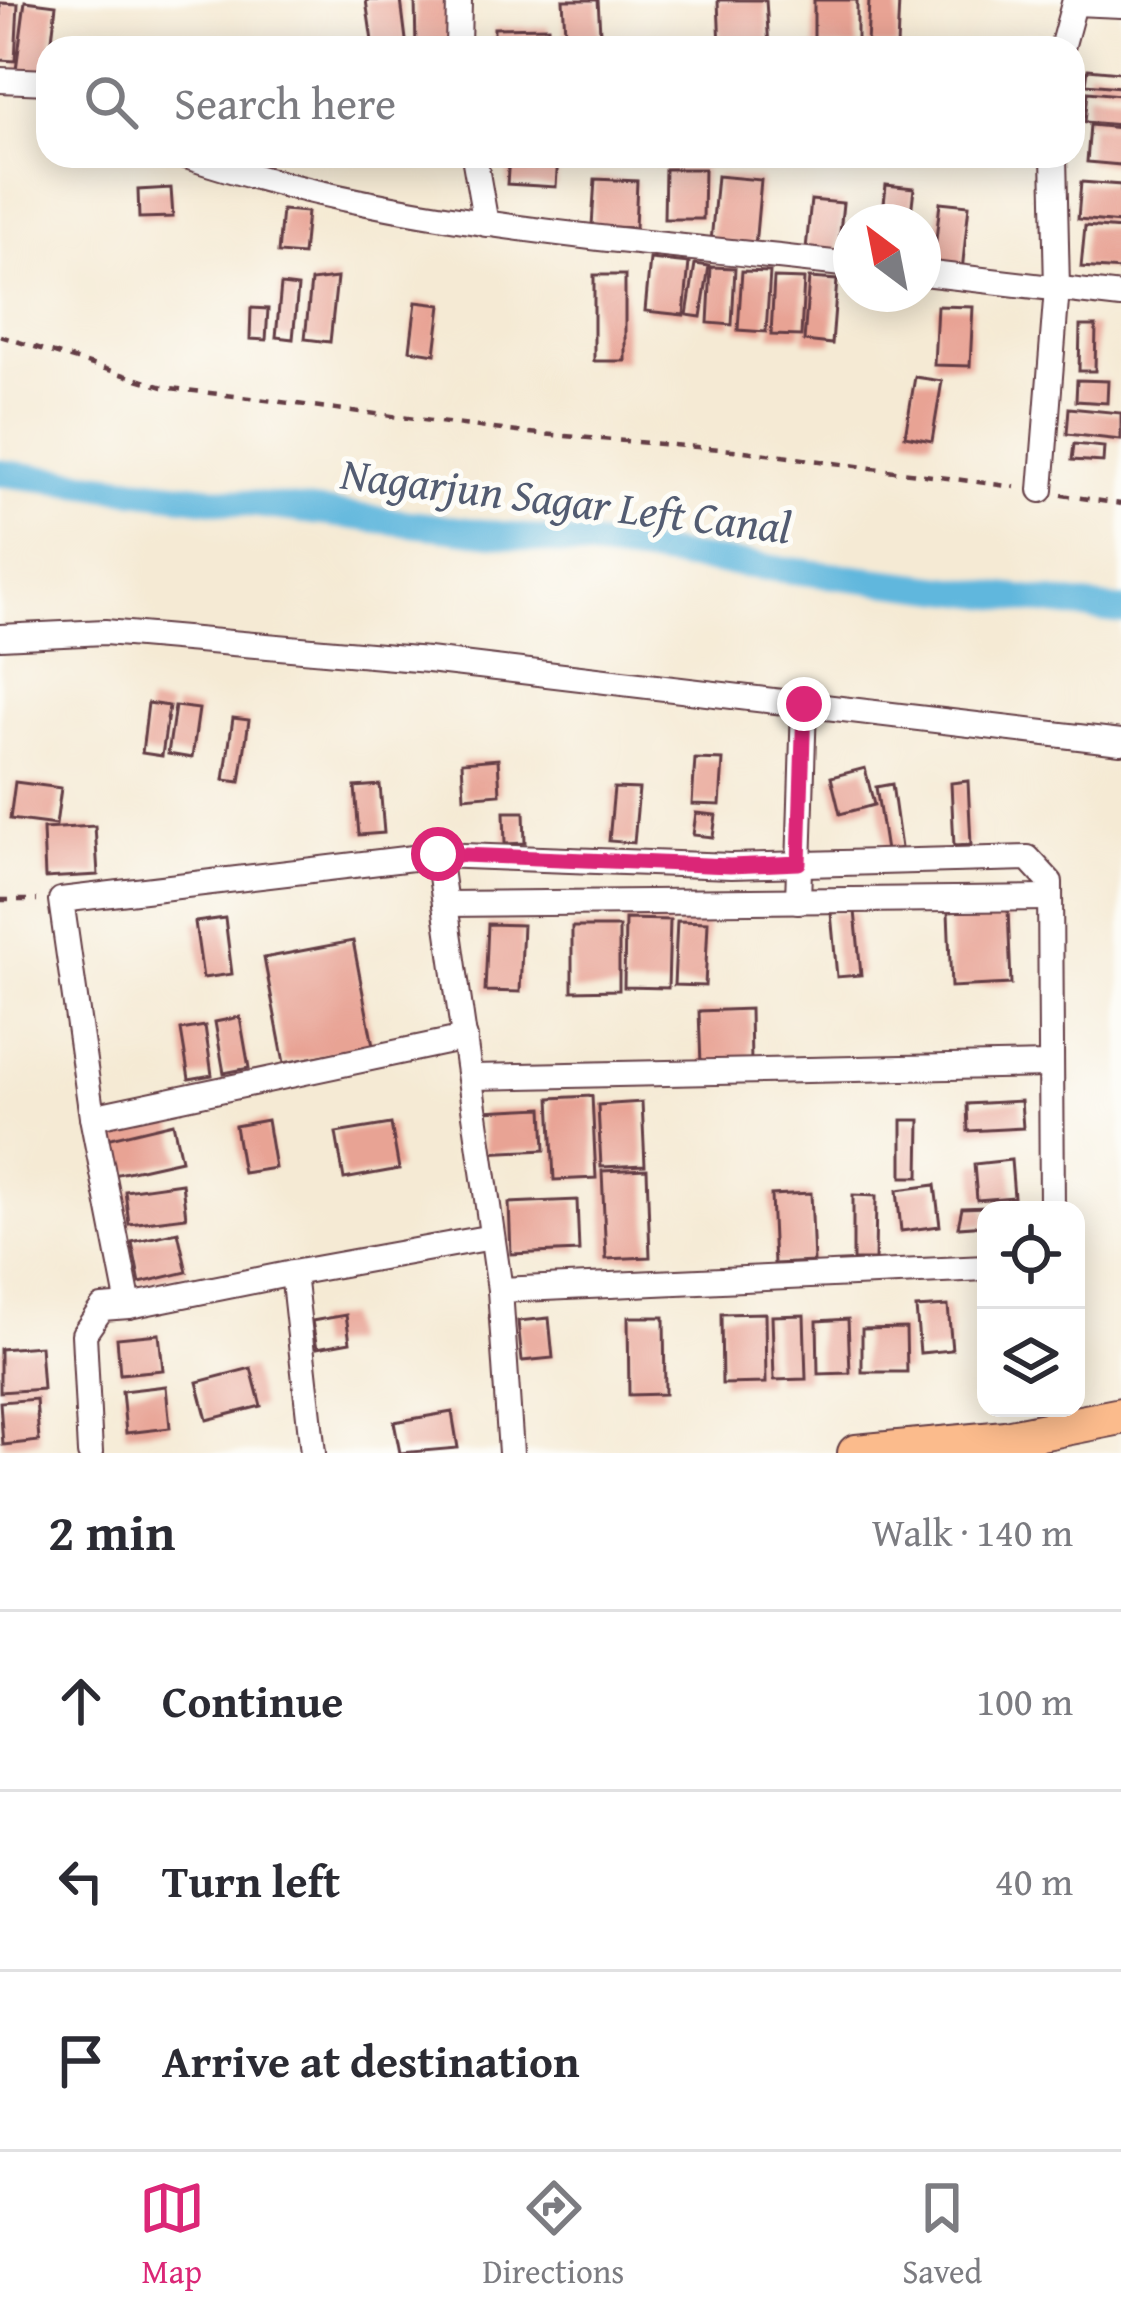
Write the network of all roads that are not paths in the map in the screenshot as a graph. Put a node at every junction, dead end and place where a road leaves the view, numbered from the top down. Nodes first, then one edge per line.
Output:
1 (459, 0) edge
2 (1075, 2) edge
3 (1121, 5) edge
4 (458, 36) edge
5 (1065, 36) edge
6 (0, 80) edge
7 (36, 83) edge
8 (221, 168) edge
9 (476, 168) edge
10 (1054, 168) edge
11 (486, 224) junction
12 (833, 263) edge
13 (941, 275) edge
14 (1057, 288) junction
15 (1121, 296) edge
16 (1041, 490) road end
17 (0, 637) edge
18 (804, 704) junction
19 (1121, 742) edge
20 (438, 854) junction
21 (799, 863) junction
22 (1050, 898) junction
23 (799, 901) junction
24 (446, 904) junction
25 (465, 1038) junction
26 (1048, 1065) junction
27 (471, 1077) junction
28 (92, 1117) junction
29 (1052, 1201) edge
30 (492, 1237) junction
31 (977, 1268) edge
32 (293, 1273) junction
33 (500, 1290) junction
34 (129, 1306) junction
35 (1121, 1416) edge
36 (1072, 1418) edge
37 (90, 1453) edge
38 (314, 1453) edge
39 (511, 1453) edge
40 (856, 1453) edge

1 - 4 street
2 - 3 street
2 - 5 street
6 - 7 street
8 - 11 street
9 - 11 street
10 - 14 street
11 - 12 street
13 - 14 street
14 - 15 street
14 - 16 street
17 - 18 street
18 - 19 street
18 - 21 street
20 - 21 street
20 - 24 street
20 - 28 street
21 - 22 street
21 - 23 street
22 - 23 street
22 - 26 street
23 - 24 street
24 - 25 street
25 - 27 street
25 - 28 street
26 - 27 street
26 - 29 street
27 - 30 street
28 - 34 street
30 - 32 street
30 - 33 street
31 - 33 street
32 - 34 street
32 - 38 street
33 - 39 street
34 - 37 street
35 - 36 highway
36 - 40 highway

